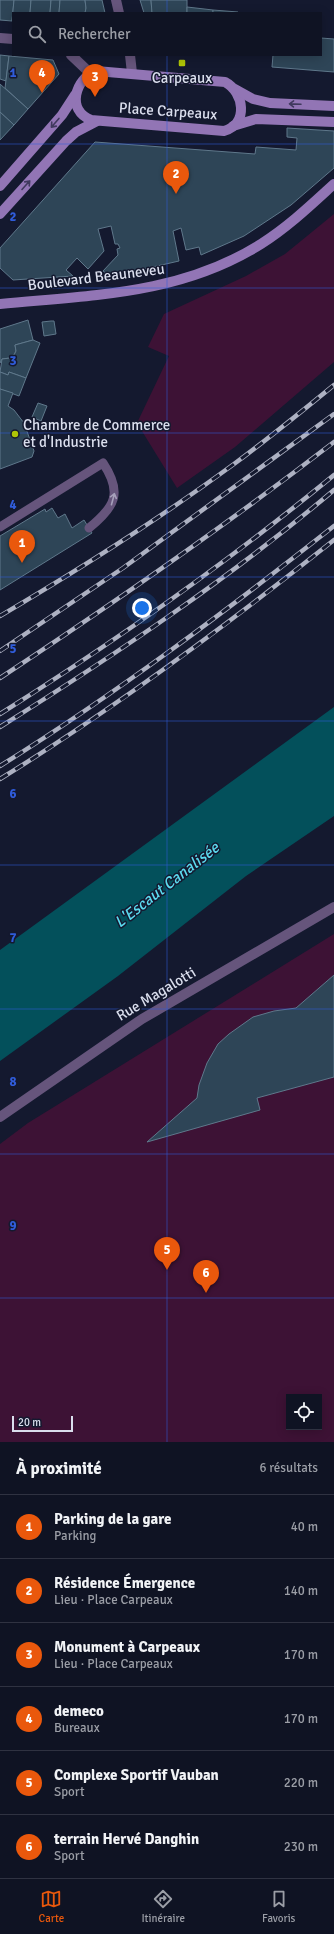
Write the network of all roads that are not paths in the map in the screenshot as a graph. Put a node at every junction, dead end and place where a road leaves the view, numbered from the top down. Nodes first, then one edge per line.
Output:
1 (116, 0) edge
2 (119, 12) edge
3 (0, 38) edge
4 (12, 39) edge
5 (73, 56) edge
6 (130, 56) edge
7 (90, 73) junction
8 (132, 73) junction
9 (235, 89) junction
10 (77, 91) junction
11 (334, 106) edge
12 (97, 121) junction
13 (334, 122) edge
14 (233, 126) junction
15 (334, 184) edge
16 (0, 186) edge
17 (0, 214) edge
18 (0, 304) edge
19 (0, 527) edge
20 (89, 528) dead end
21 (334, 907) edge
22 (0, 1117) edge

1 - 2 street
3 - 4 street
5 - 7 street
6 - 8 street
7 - 8 main road
7 - 10 main road
8 - 9 main road
11 -> 9 main road
9 - 14 main road, Place Carpeaux
10 - 12 main road, Place Carpeaux
10 -> 16 main road
12 - 14 main road, Place Carpeaux
17 -> 12 main road
13 - 14 main road
15 - 18 main road, Boulevard Beauneveu
20 -> 19 lane
21 - 22 street, Rue Magalotti

